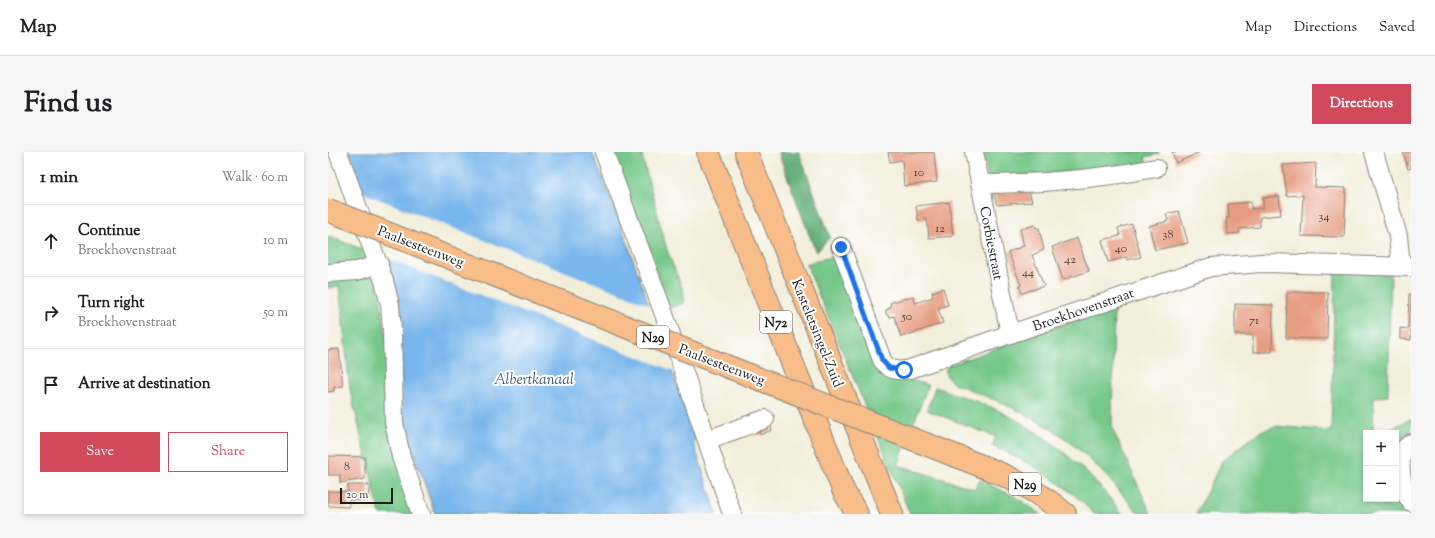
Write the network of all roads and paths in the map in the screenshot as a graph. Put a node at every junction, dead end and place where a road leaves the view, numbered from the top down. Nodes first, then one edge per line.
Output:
1 (338, 152) edge
2 (604, 152) edge
3 (708, 152) edge
4 (746, 152) edge
5 (974, 152) edge
6 (1374, 152) edge
7 (1156, 168) dead end
8 (980, 184) junction
9 (328, 210) edge
10 (841, 247) dead end
11 (379, 264) junction
12 (1406, 266) edge
13 (328, 273) edge
14 (1010, 334) junction
15 (764, 419) dead end
16 (707, 440) junction
17 (1411, 443) edge
18 (844, 492) junction
19 (1411, 502) edge
20 (421, 514) edge
21 (732, 514) edge
22 (849, 514) edge
23 (857, 514) edge
24 (892, 514) edge
25 (1065, 514) edge

1 - 11 street
2 - 16 street
3 - 18 main road, N72
4 - 24 main road, Kasteletsingel-Zuid / N72
5 - 8 street, Corbiestraat
6 - 12 street
7 - 8 street
8 - 14 street, Corbiestraat
9 - 25 main road, Paalsesteenweg / N29, bridge
10 - 14 street, Broekhovenstraat
11 - 13 street
11 - 20 street
12 - 14 street, Broekhovenstraat
15 - 16 street
16 - 21 street
17 - 19 street
18 - 22 main road
18 - 23 main road, N72

